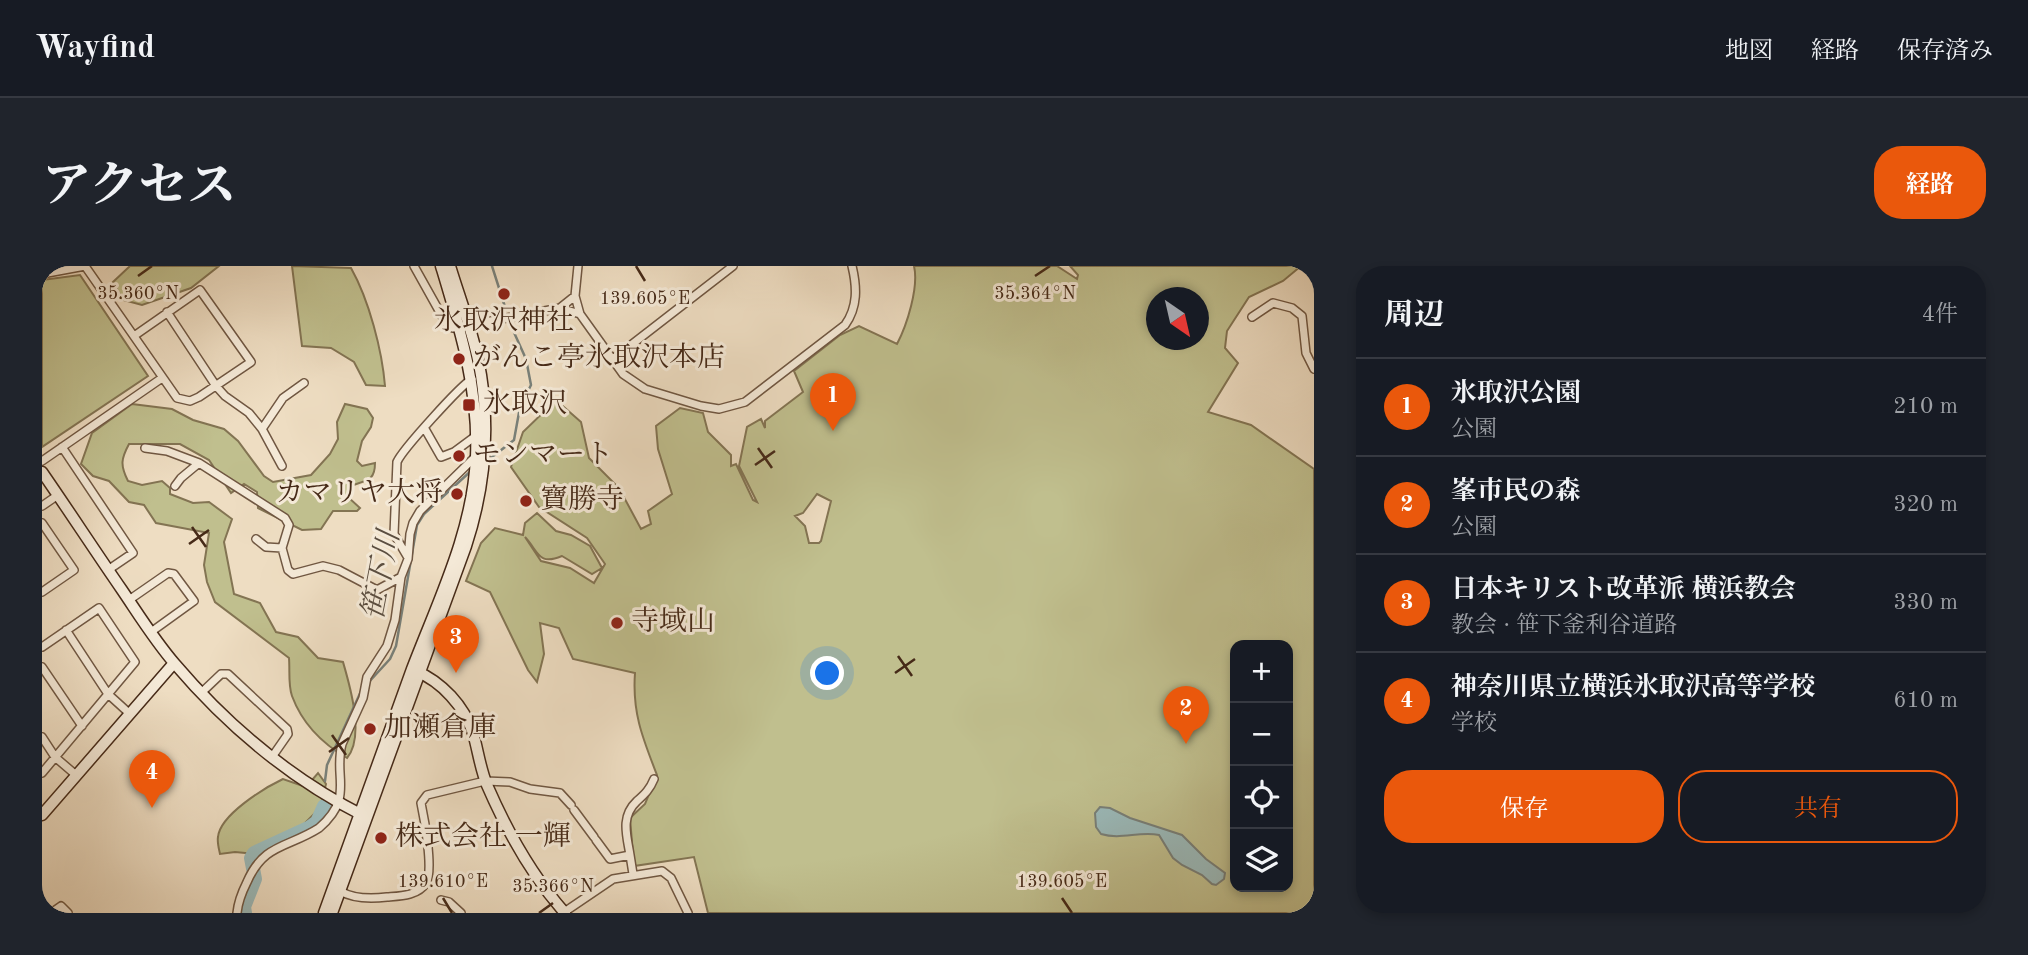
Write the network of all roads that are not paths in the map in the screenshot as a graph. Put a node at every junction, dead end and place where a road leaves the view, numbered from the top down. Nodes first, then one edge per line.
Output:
1 (414, 266) edge
2 (577, 266) edge
3 (733, 266) edge
4 (852, 266) edge
5 (449, 269) edge
6 (42, 274) edge
7 (575, 296) junction
8 (560, 308) junction
9 (167, 312) junction
10 (580, 313) junction
11 (1252, 317) dead end
12 (464, 327) junction
13 (134, 336) junction
14 (613, 359) junction
15 (1314, 369) edge
16 (162, 378) junction
17 (472, 379) junction
18 (304, 383) dead end
19 (216, 386) junction
20 (262, 429) junction
21 (425, 429) junction
22 (477, 435) junction
23 (62, 447) junction
24 (145, 448) dead end
25 (479, 457) junction
26 (42, 461) edge
27 (199, 463) junction
28 (282, 466) dead end
29 (42, 472) edge
30 (175, 486) dead end
31 (58, 495) junction
32 (42, 506) edge
33 (42, 523) edge
34 (256, 539) dead end
35 (282, 548) junction
36 (408, 556) junction
37 (108, 570) junction
38 (401, 577) junction
39 (42, 592) edge
40 (129, 600) junction
41 (66, 631) junction
42 (150, 632) junction
43 (42, 647) edge
44 (174, 663) junction
45 (42, 667) edge
46 (416, 671) junction
47 (201, 693) junction
48 (108, 694) junction
49 (130, 714) junction
50 (82, 726) junction
51 (42, 737) edge
52 (55, 757) junction
53 (272, 757) junction
54 (42, 773) edge
55 (76, 775) junction
56 (654, 779) dead end
57 (485, 781) junction
58 (338, 802) junction
59 (42, 815) edge
60 (364, 816) junction
61 (631, 855) junction
62 (633, 874) junction
63 (340, 891) junction
64 (441, 900) dead end
65 (51, 913) edge
66 (68, 913) edge
67 (237, 913) edge
68 (324, 913) edge
69 (332, 913) edge
70 (461, 913) edge
71 (564, 913) edge
72 (688, 913) edge

1 - 12 street
2 - 7 street
3 - 14 street
4 - 14 street
5 - 12 street
6 - 13 street
7 - 8 street
7 - 10 street
8 - 10 street
8 - 12 street
9 - 13 street
9 - 19 street
9 - 19 street
10 - 14 street
11 - 15 street
12 - 17 street
12 - 25 street
13 - 16 street
16 - 19 street
16 - 23 street
17 - 21 street
17 - 22 street
18 - 20 street
19 - 20 street
20 - 28 street
21 - 22 street
21 - 36 street
22 - 25 street
23 - 26 street
23 - 37 street
24 - 27 street
25 - 36 street
25 - 46 street
25 - 46 street
27 - 30 street
27 - 35 street
29 - 31 street
31 - 32 street
31 - 37 street
33 - 39 street
34 - 35 street
35 - 38 street
36 - 38 street
37 - 40 street
38 - 58 street
40 - 42 street
40 - 42 street
41 - 43 street
41 - 48 street
41 - 48 street
42 - 44 street
44 - 47 street
44 - 49 street
45 - 50 street
46 - 57 street
46 - 60 street
47 - 53 street
47 - 53 street
48 - 49 street
48 - 50 street
49 - 55 street
50 - 52 street
51 - 52 street
52 - 54 street
52 - 55 street
53 - 58 street
55 - 59 street
56 - 61 street
57 - 61 street
57 - 63 street
57 - 71 street
58 - 60 street
58 - 67 street
60 - 63 street
60 - 68 street
61 - 62 street
62 - 71 street
62 - 72 street
63 - 69 street
64 - 70 street
65 - 66 street

